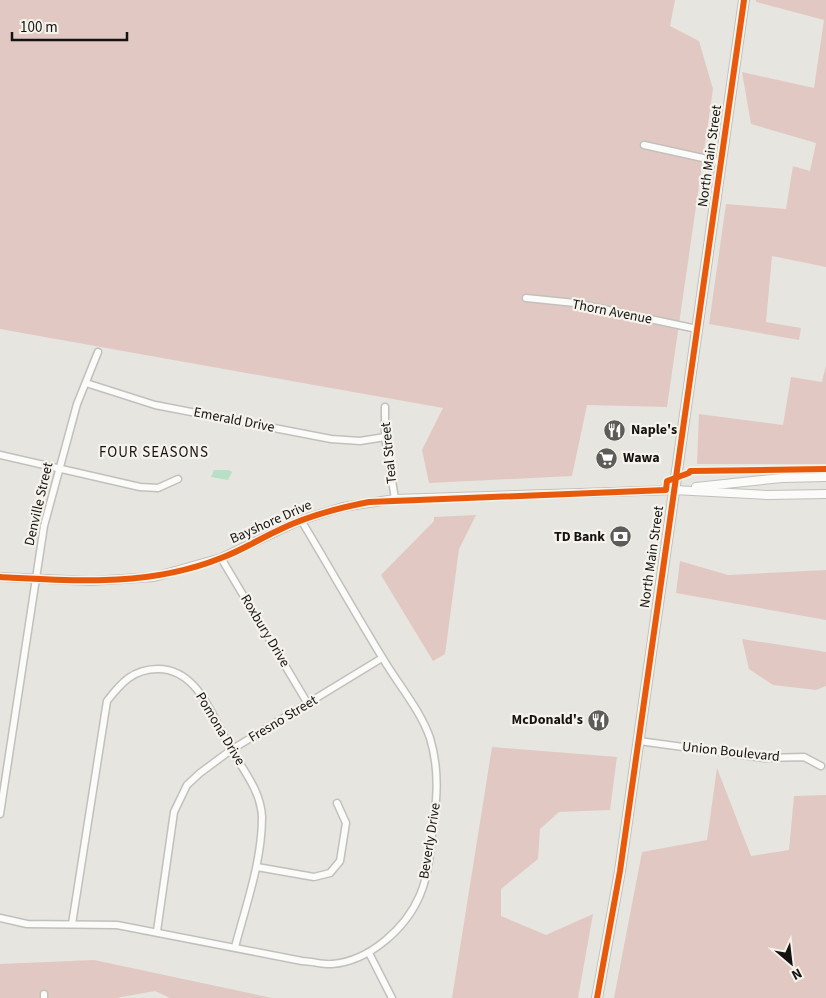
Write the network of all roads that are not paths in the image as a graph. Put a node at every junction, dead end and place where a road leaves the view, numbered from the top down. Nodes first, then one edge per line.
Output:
1 (744, 0) edge
2 (644, 145) dead end
3 (721, 162) junction
4 (526, 298) dead end
5 (697, 329) junction
6 (98, 352) dead end
7 (86, 383) junction
8 (385, 407) dead end
9 (385, 437) junction
10 (0, 455) edge
11 (60, 468) junction
12 (826, 477) edge
13 (178, 479) dead end
14 (674, 490) junction
15 (826, 494) edge
16 (394, 499) junction
17 (301, 520) junction
18 (221, 558) junction
19 (0, 577) edge
20 (38, 579) junction
21 (382, 658) junction
22 (308, 704) junction
23 (639, 741) junction
24 (231, 750) junction
25 (821, 766) dead end
26 (337, 803) dead end
27 (0, 814) edge
28 (257, 867) junction
29 (0, 918) edge
30 (72, 924) junction
31 (158, 931) junction
32 (235, 947) junction
33 (369, 953) junction
34 (392, 998) edge
35 (597, 998) edge

1 - 3 highway, North Main Street
2 - 3 street
3 - 5 highway, North Main Street
4 - 5 street, Thorn Avenue
5 - 14 highway, North Main Street
6 - 7 street, Denville Street
7 - 9 street, Emerald Drive
7 - 11 street, Denville Street
8 - 9 street, Teal Street
9 - 16 street, Teal Street
10 - 11 street
11 - 13 street
11 - 20 street, Denville Street
12 - 14 street
14 - 15 street
14 - 16 street, Bayshore Drive
14 - 23 highway, North Main Street
16 - 17 street, Bayshore Drive
17 - 18 street, Bayshore Drive
17 - 21 street, Beverly Drive
18 - 20 street, Bayshore Drive
18 - 22 street, Roxbury Drive
19 - 20 street, Bayshore Drive
20 - 27 street, Denville Street
21 - 22 street, Fresno Street
21 - 33 street, Beverly Drive
22 - 24 street, Fresno Street
23 - 25 street, Union Boulevard
23 - 35 highway, North Main Street
24 - 28 street, Pomona Drive
24 - 30 street, Pomona Drive
24 - 31 street, Fresno Street
26 - 28 street
28 - 32 street, Pomona Drive
29 - 30 street, Beverly Drive
30 - 31 street, Beverly Drive
31 - 32 street, Beverly Drive
32 - 33 street, Beverly Drive
33 - 34 street

